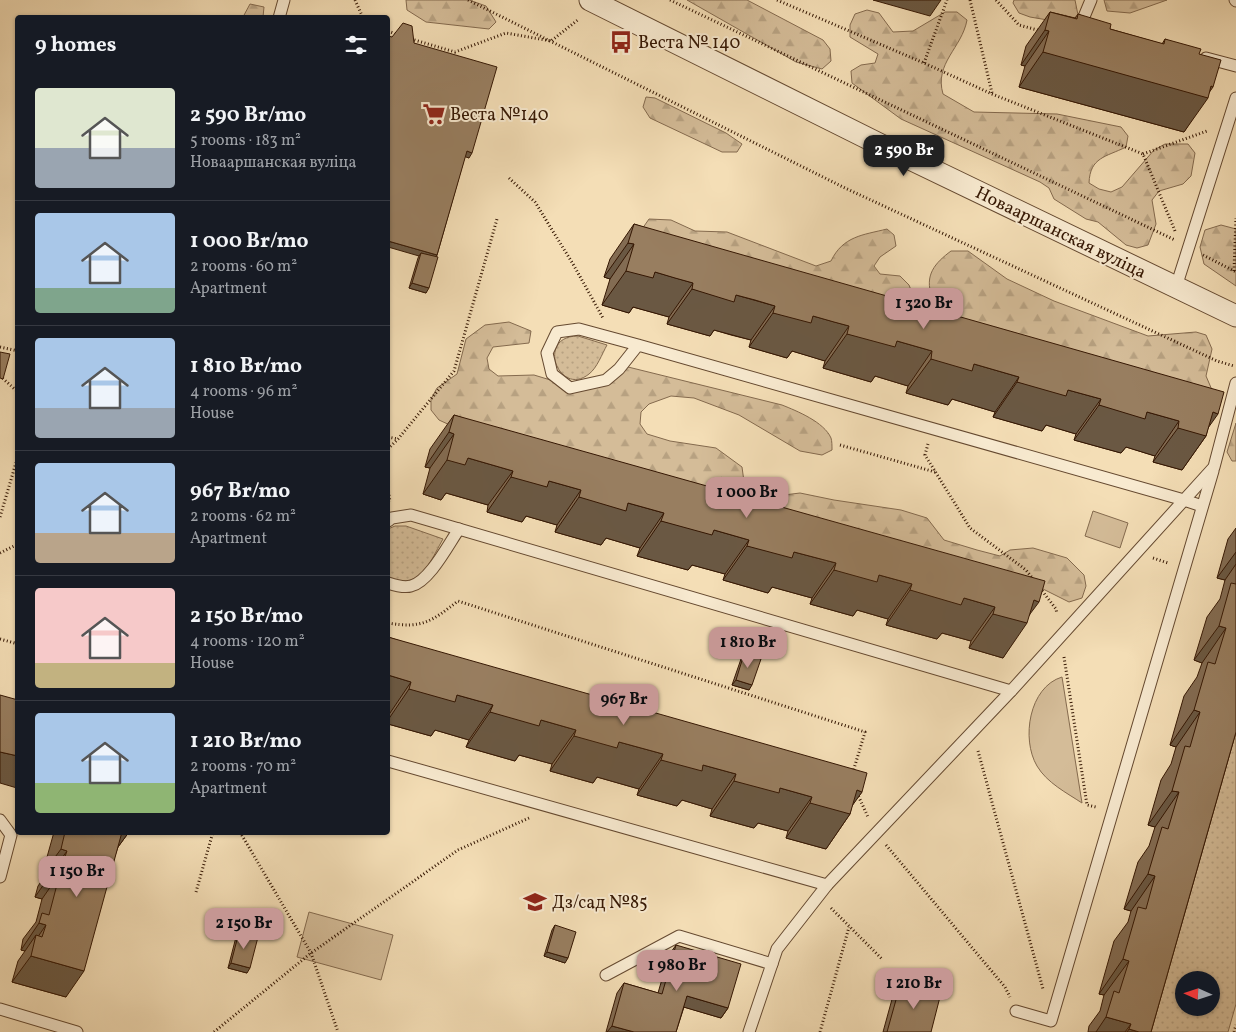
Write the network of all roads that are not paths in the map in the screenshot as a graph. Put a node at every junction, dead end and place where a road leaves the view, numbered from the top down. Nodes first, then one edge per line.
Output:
1 (284, 0) edge
2 (590, 0) edge
3 (1091, 0) edge
4 (280, 15) edge
5 (1099, 29) edge
6 (1199, 56) edge
7 (1236, 66) edge
8 (1236, 98) edge
9 (1176, 287) junction
10 (1236, 316) edge
11 (638, 345) junction
12 (1236, 383) edge
13 (1214, 467) junction
14 (1184, 500) junction
15 (1202, 506) junction
16 (390, 520) edge
17 (459, 529) junction
18 (390, 584) edge
19 (1011, 691) junction
20 (390, 762) edge
21 (0, 820) edge
22 (0, 877) edge
23 (827, 885) junction
24 (772, 964) junction
25 (606, 975) dead end
26 (0, 1009) edge
27 (1016, 1011) road end
28 (77, 1032) edge
29 (749, 1032) edge

1 - 4 lane
2 - 9 street, Новааршанская вуліца
3 - 5 lane
6 - 7 lane
8 - 9 lane
9 - 10 street, Новааршанская вуліца
11 - 11 lane
11 - 14 lane
12 - 13 lane
13 - 14 lane
13 - 15 lane
14 - 15 lane
14 - 19 lane
15 - 27 lane
16 - 17 lane
17 - 18 lane
17 - 19 lane
19 - 23 lane
20 - 23 lane
21 - 22 lane
23 - 24 lane
24 - 25 lane
24 - 29 lane
26 - 28 lane

